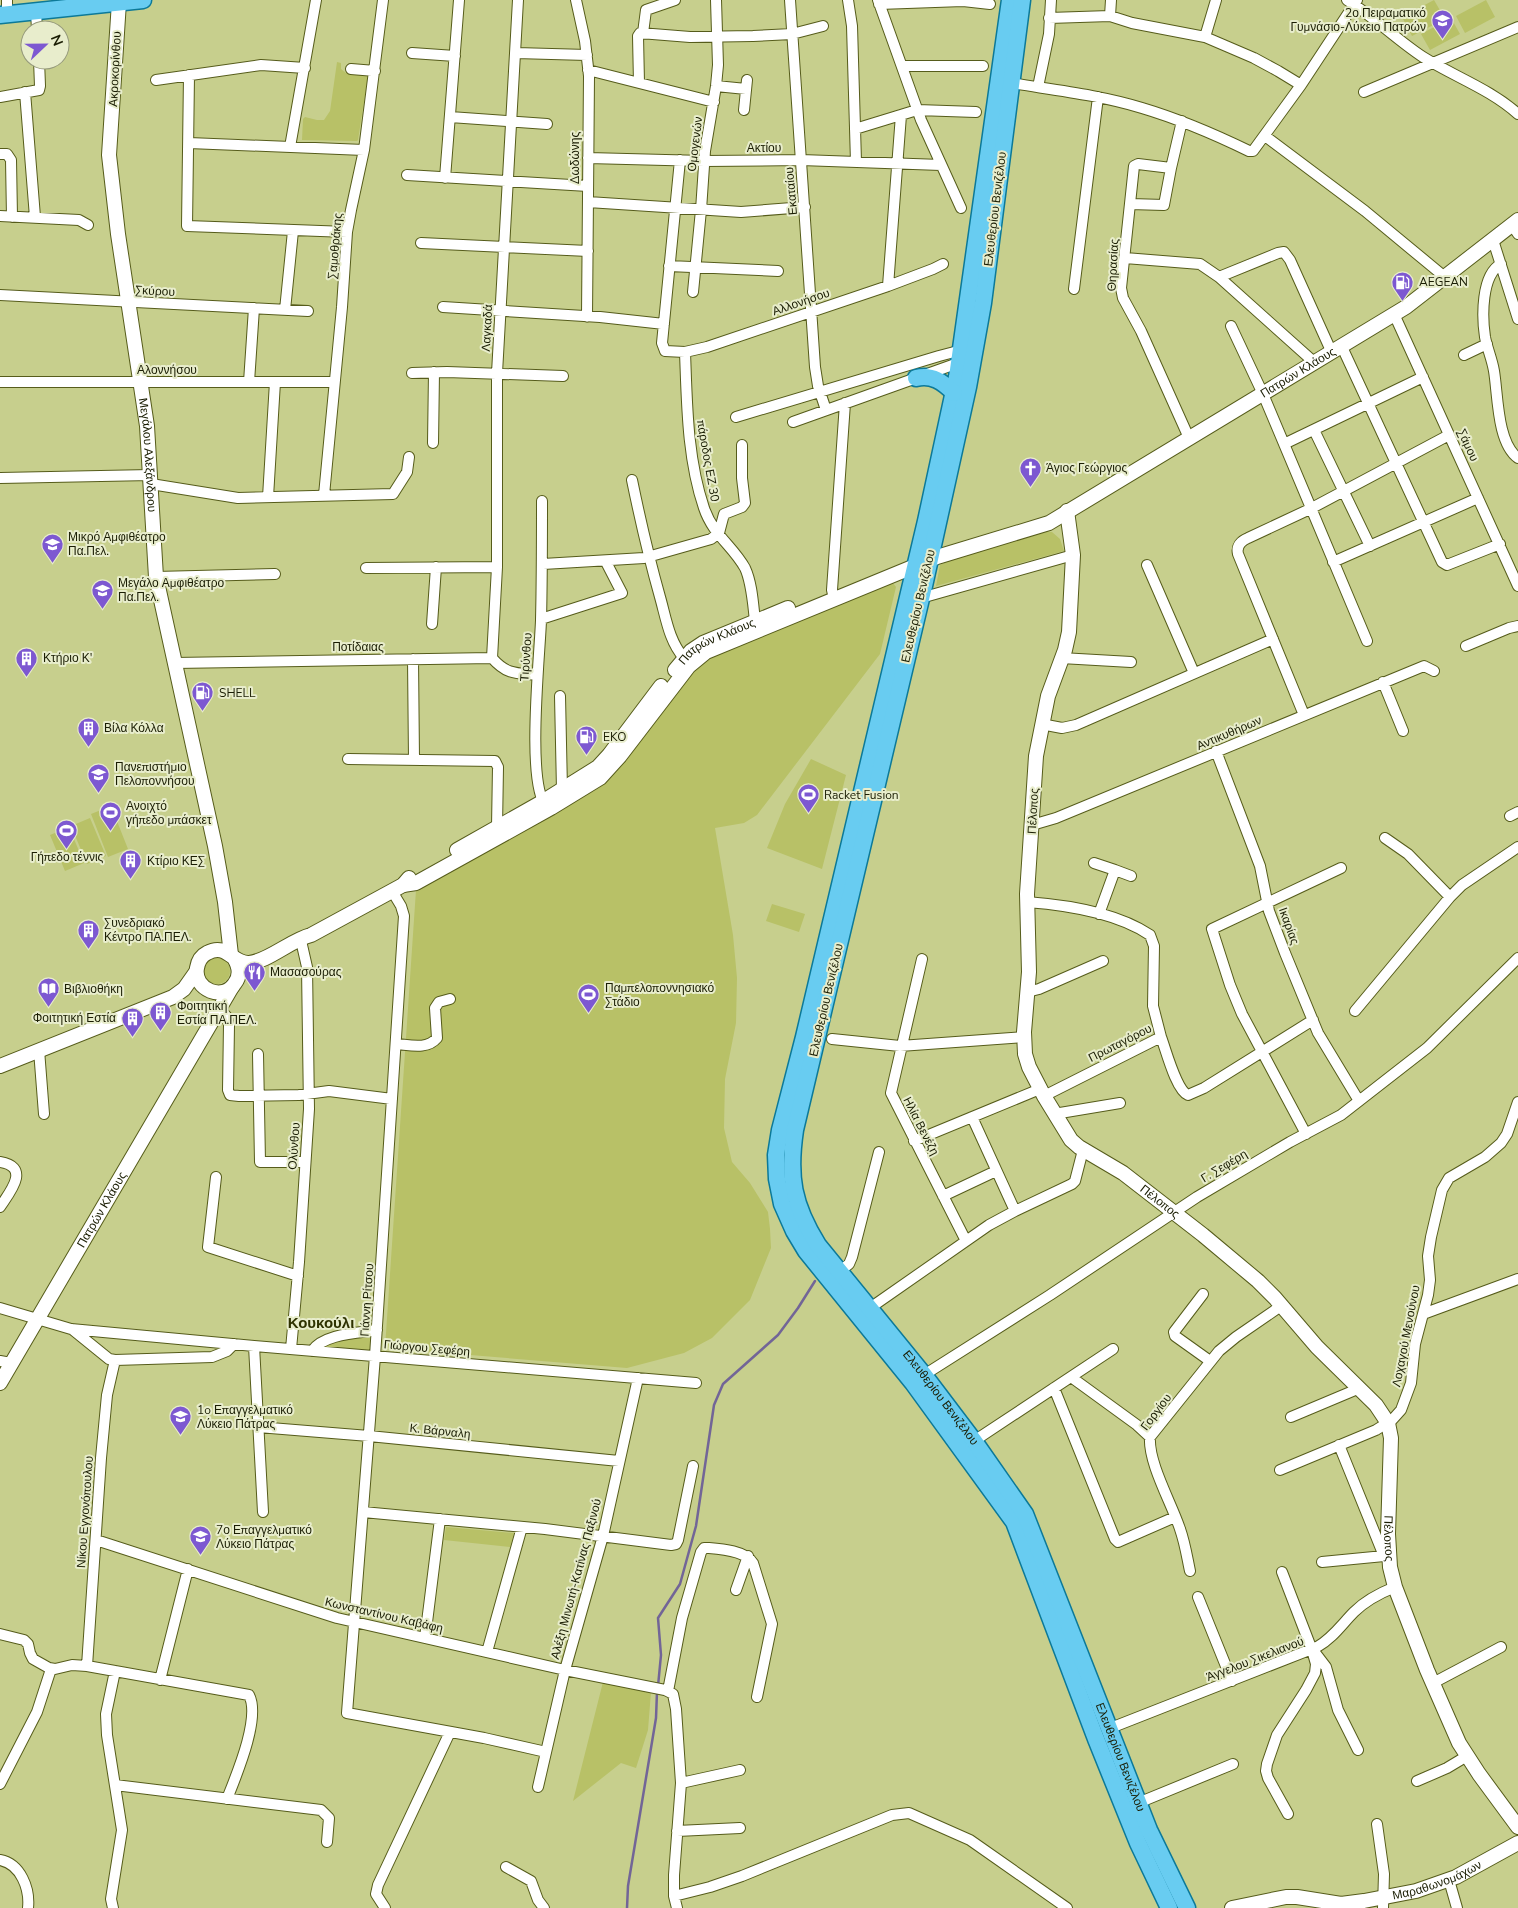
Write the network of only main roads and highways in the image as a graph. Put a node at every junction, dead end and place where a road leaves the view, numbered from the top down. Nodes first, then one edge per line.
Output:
1 (143, 0) edge
2 (1010, 0) edge
3 (1022, 0) edge
4 (99, 2) edge
5 (118, 2) junction
6 (5, 10) edge
7 (109, 136) joint
8 (1516, 226) edge
9 (966, 355) junction
10 (916, 378) road end
11 (954, 393) junction
12 (1066, 511) junction
13 (923, 558) junction
14 (833, 595) junction
15 (547, 805) junction
16 (397, 888) junction
17 (227, 919) junction
18 (307, 940) junction
19 (208, 952) junction
20 (233, 956) junction
21 (196, 972) junction
22 (235, 984) junction
23 (209, 991) junction
24 (172, 997) junction
25 (203, 1035) junction
26 (0, 1066) edge
27 (6, 1362) edge
28 (0, 1383) edge
29 (1518, 1827) edge
30 (1518, 1843) edge
31 (1383, 1903) edge
32 (1239, 1907) edge
33 (1169, 1908) edge
34 (1187, 1908) edge

1 - 5 main road
2 - 9 main road, Ελευθερίου Βενιζέλου
3 - 9 main road, Ελευθερίου Βενιζέλου
4 - 5 main road
4 - 6 main road
5 - 7 main road, Ακροκορίνθου
7 - 17 main road, Μεγάλου Αλεξάνδρου
8 - 12 main road, Πατρών Κλάους
9 - 11 main road, Ελευθερίου Βενιζέλου
9 - 13 main road, Ελευθερίου Βενιζέλου
10 - 11 main road
11 - 13 main road, Ελευθερίου Βενιζέλου
12 - 13 main road, Πατρών Κλάους
12 - 29 main road, Πέλοπος
13 - 14 main road, Πατρών Κλάους
13 - 33 main road, Ελευθερίου Βενιζέλου
13 - 34 main road, Ελευθερίου Βενιζέλου
14 - 15 main road, Πατρών Κλάους
14 - 15 main road, Πατρών Κλάους
15 - 16 main road, Πατρών Κλάους
15 - 16 main road, Πατρών Κλάους
16 - 18 main road, Πατρών Κλάους
17 - 19 main road
17 - 20 main road, Μεγάλου Αλεξάνδρου
18 - 20 main road
18 - 22 main road
19 - 20 main road
19 - 21 main road
20 - 22 main road
21 - 23 main road
21 - 24 main road
22 - 23 main road
22 - 25 main road
23 - 24 main road
23 - 25 main road
24 - 26 main road
25 - 27 main road, Πατρών Κλάους
27 - 28 main road, Πατρών Κλάους
30 - 31 main road, Μαραθωνομάχων
31 - 32 main road, Μαραθωνομάχων

